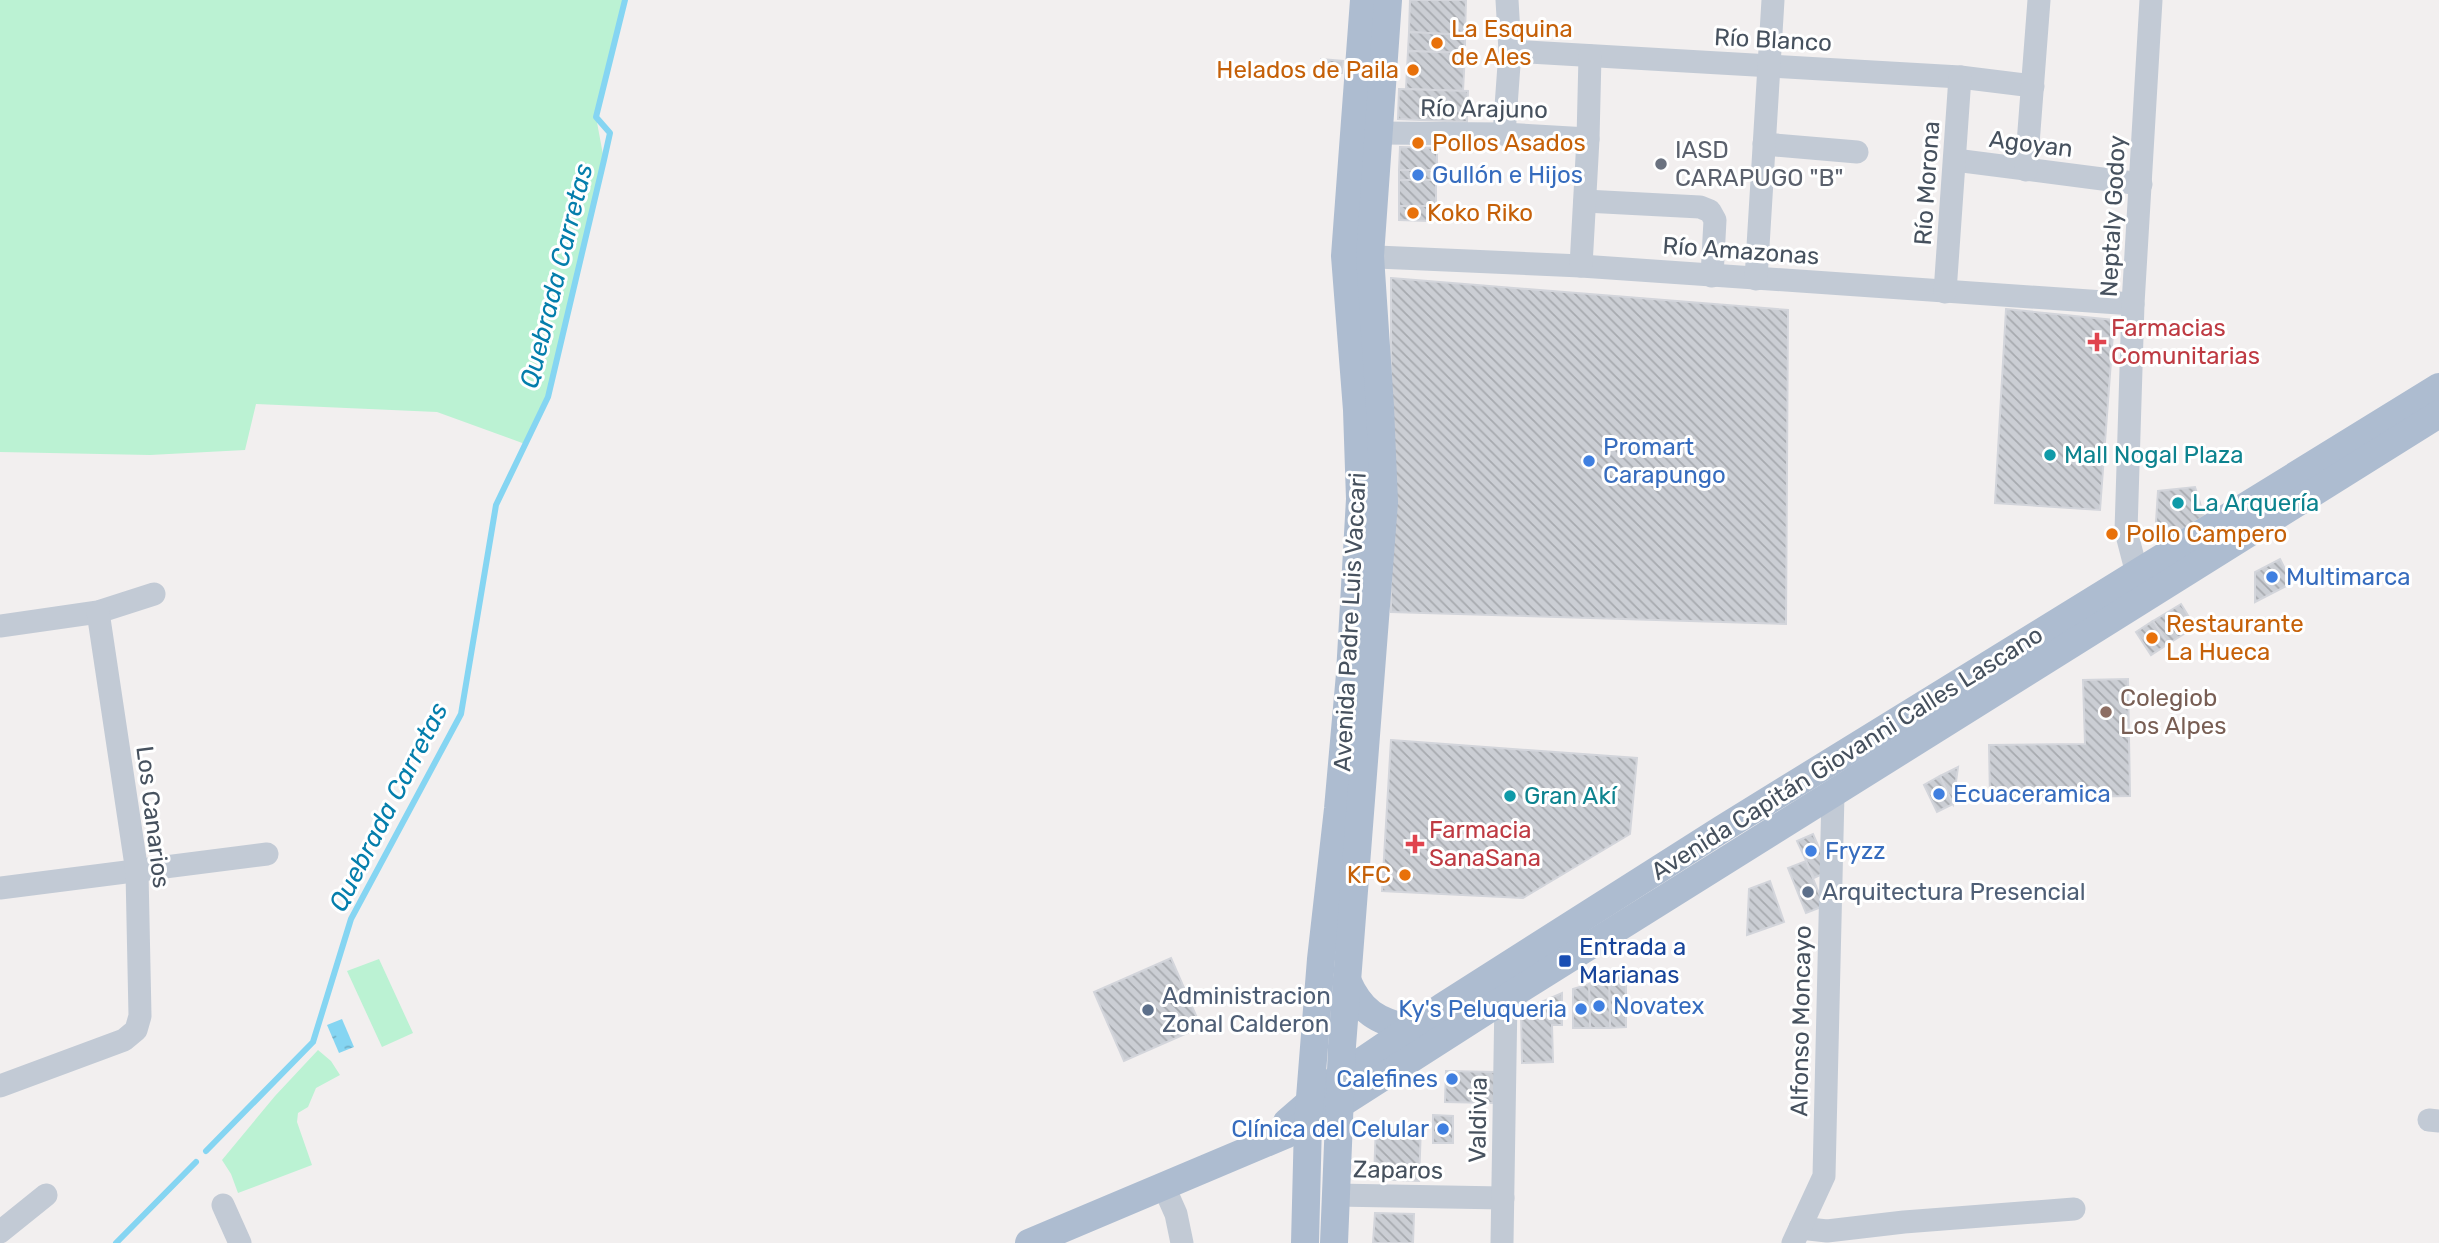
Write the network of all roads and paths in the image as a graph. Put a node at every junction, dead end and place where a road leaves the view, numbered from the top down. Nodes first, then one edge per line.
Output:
1 (1364, 0) edge
2 (1388, 0) edge
3 (1507, 0) edge
4 (1773, 0) edge
5 (2039, 0) edge
6 (2151, 0) edge
7 (1510, 51) junction
8 (1590, 55) junction
9 (1769, 66) junction
10 (1960, 78) junction
11 (2033, 86) junction
12 (1379, 133) junction
13 (1504, 134) junction
14 (1588, 139) junction
15 (1765, 144) junction
16 (1857, 152) dead end
17 (1955, 160) junction
18 (2026, 170) junction
19 (2141, 184) junction
20 (1585, 201) junction
21 (1357, 256) junction
22 (1581, 266) junction
23 (1712, 276) junction
24 (1756, 279) junction
25 (1945, 292) junction
26 (2133, 304) junction
27 (2439, 387) edge
28 (2439, 414) edge
29 (2141, 587) junction
30 (154, 594) dead end
31 (98, 612) junction
32 (0, 626) edge
33 (1833, 794) junction
34 (267, 854) dead end
35 (137, 872) junction
36 (0, 888) edge
37 (1347, 980) junction
38 (1506, 998) junction
39 (1410, 1029) junction
40 (1340, 1076) junction
41 (0, 1086) edge
42 (1339, 1105) junction
43 (1308, 1112) junction
44 (1164, 1187) junction
45 (46, 1195) dead end
46 (1335, 1195) junction
47 (1503, 1198) junction
48 (223, 1205) dead end
49 (2074, 1209) dead end
50 (0, 1232) edge
51 (1079, 1233) edge
52 (1796, 1236) edge
53 (240, 1243) edge
54 (1029, 1243) edge
55 (1182, 1243) edge
56 (1305, 1243) edge
57 (1334, 1243) edge
58 (1502, 1243) edge

1 - 21 main road, Avenida Padre Luis Vaccari
2 - 12 main road, Avenida Padre Luis Vaccari
3 - 7 street
4 - 9 street
5 - 11 street
6 - 19 street, Neptaly Godoy
7 - 8 street, Río Blanco
7 - 13 street
8 - 9 street, Río Blanco
8 - 14 street
9 - 10 street, Río Blanco
9 - 15 street
10 - 11 street, Río Blanco
10 - 17 street, Río Morona
11 - 18 street
12 - 13 street, Río Arajuno
12 - 21 main road, Avenida Padre Luis Vaccari
13 - 14 street, Río Arajuno
14 - 20 street
15 - 16 street
15 - 24 street
17 - 18 street, Agoyan
17 - 25 street, Río Morona
18 - 19 street, Agoyan
19 - 26 street, Neptaly Godoy
20 - 22 street
20 - 23 street
21 - 22 street, Río Amazonas
21 - 37 main road, Avenida Padre Luis Vaccari
21 - 43 main road, Avenida Padre Luis Vaccari
22 - 23 street, Río Amazonas
23 - 24 street, Río Amazonas
24 - 25 street, Río Amazonas
25 - 26 street, Río Amazonas
26 - 29 street, Neptaly Godoy
27 - 29 main road, Avenida Capitán Giovanni Calles Lascano
28 - 29 main road, Avenida Capitán Giovanni Calles Lascano
29 - 33 main road, Avenida Capitán Giovanni Calles Lascano
29 - 39 main road, Avenida Capitán Giovanni Calles Lascano
30 - 31 street
31 - 32 street
31 - 35 street, Los Canarios
33 - 38 main road, Avenida Capitán Giovanni Calles Lascano
33 - 52 street, Alfonso Moncayo
34 - 35 street
35 - 36 street
35 - 41 street, Los Canarios
37 - 39 main road
37 - 40 main road, Avenida Padre Luis Vaccari
38 - 42 main road, Avenida Capitán Giovanni Calles Lascano
38 - 47 street, Valdivia
39 - 40 main road, Avenida Capitán Giovanni Calles Lascano
40 - 42 main road, Avenida Padre Luis Vaccari
40 - 43 main road, Avenida Capitán Giovanni Calles Lascano
42 - 43 main road, Avenida Capitán Giovanni Calles Lascano
42 - 46 main road, Avenida Padre Luis Vaccari
43 - 44 main road, Avenida Capitán Giovanni Calles Lascano
43 - 56 main road, Avenida Padre Luis Vaccari
44 - 51 main road, Avenida Capitán Giovanni Calles Lascano
44 - 55 street
45 - 50 street
46 - 47 street, Zaparos
46 - 57 main road, Avenida Padre Luis Vaccari
47 - 58 street, Valdivia
48 - 53 street
49 - 52 street
51 - 54 main road, Avenida Capitán Giovanni Calles Lascano

